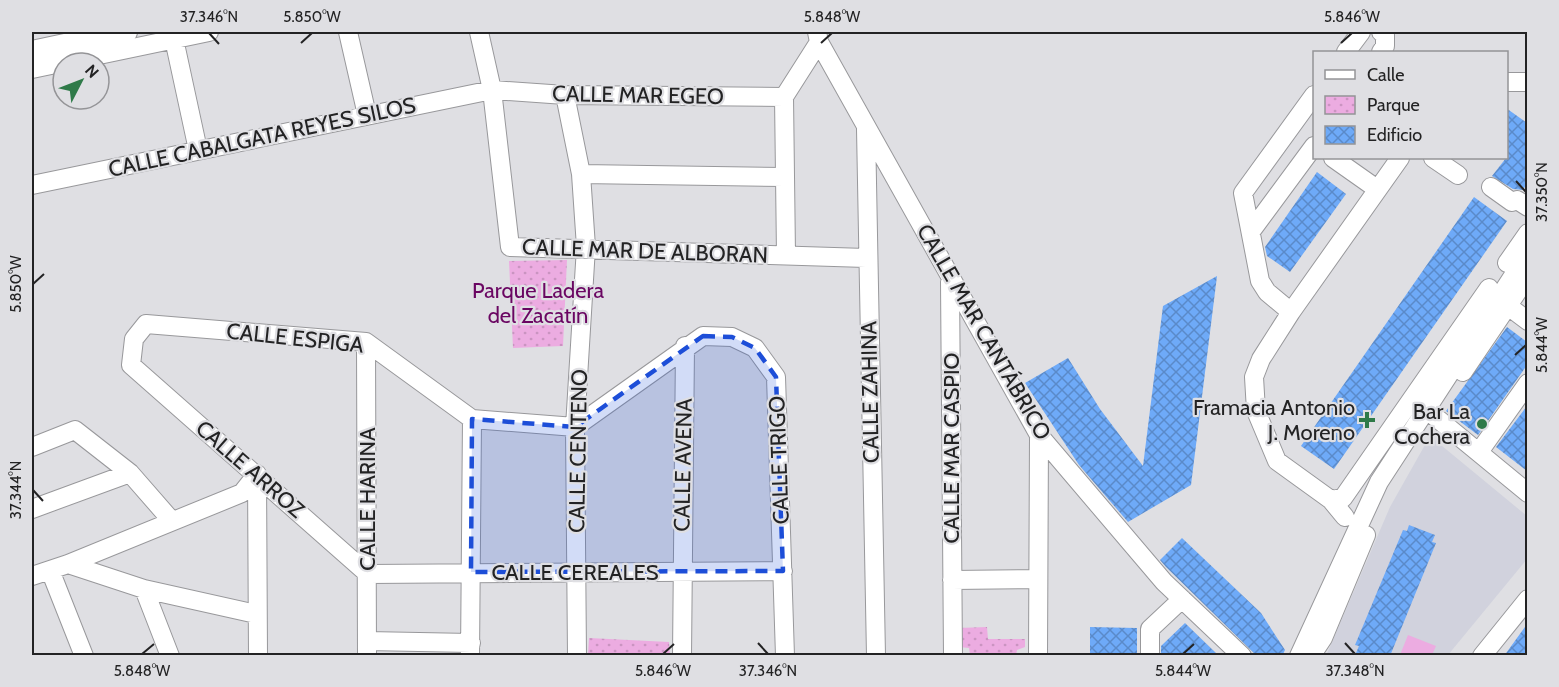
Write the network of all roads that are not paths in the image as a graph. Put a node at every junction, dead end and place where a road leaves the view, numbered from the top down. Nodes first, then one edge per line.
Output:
1 (65, 32) edge
2 (126, 32) edge
3 (209, 32) edge
4 (348, 32) edge
5 (480, 32) edge
6 (1361, 32) edge
7 (1381, 32) edge
8 (818, 37) edge
9 (32, 39) edge
10 (174, 39) junction
11 (1347, 51) edge
12 (1382, 51) edge
13 (32, 52) edge
14 (32, 69) edge
15 (1508, 82) edge
16 (1527, 82) edge
17 (492, 90) junction
18 (565, 95) junction
19 (1313, 96) edge
20 (784, 97) junction
21 (367, 115) junction
22 (866, 128) junction
23 (1291, 128) junction
24 (1313, 144) edge
25 (1313, 146) edge
26 (198, 150) junction
27 (1334, 159) edge
28 (1399, 159) edge
29 (1434, 159) edge
30 (581, 174) junction
31 (1458, 175) dead end
32 (784, 177) junction
33 (32, 185) edge
34 (1491, 187) dead end
35 (1377, 189) junction
36 (1527, 207) edge
37 (1252, 230) junction
38 (1527, 234) edge
39 (586, 248) junction
40 (1527, 253) edge
41 (786, 255) junction
42 (866, 258) junction
43 (1527, 276) edge
44 (950, 280) junction
45 (1508, 306) junction
46 (1291, 312) junction
47 (1527, 321) edge
48 (366, 342) junction
49 (685, 346) junction
50 (131, 365) joint
51 (1527, 383) edge
52 (1408, 403) junction
53 (1433, 415) junction
54 (472, 419) junction
55 (575, 427) junction
56 (1039, 435) junction
57 (32, 447) edge
58 (1479, 452) junction
59 (130, 473) junction
60 (257, 474) junction
61 (1527, 493) edge
62 (1331, 500) junction
63 (32, 509) edge
64 (1345, 517) junction
65 (171, 520) junction
66 (68, 564) junction
67 (1338, 567) junction
68 (50, 570) junction
69 (577, 571) junction
70 (783, 571) junction
71 (471, 572) junction
72 (681, 572) junction
73 (368, 573) junction
74 (32, 576) edge
75 (1038, 579) junction
76 (952, 580) junction
77 (144, 589) junction
78 (1182, 599) junction
79 (1527, 599) edge
80 (256, 614) junction
81 (367, 648) edge
82 (470, 649) edge
83 (84, 656) edge
84 (170, 656) edge
85 (258, 656) edge
86 (577, 656) edge
87 (682, 656) edge
88 (785, 656) edge
89 (876, 656) edge
90 (953, 656) edge
91 (1038, 656) edge
92 (1150, 656) edge
93 (1242, 656) edge
94 (1299, 656) edge
95 (1311, 656) edge
96 (1482, 656) edge

1 - 9 main road
2 - 13 main road
3 - 10 street
4 - 21 street
5 - 17 street
6 - 11 street
7 - 12 street
8 - 20 street
8 - 22 street, CALLE MAR CANTÁBRICO
10 - 14 street
10 - 26 street
15 - 16 street
17 - 18 street, CALLE MAR EGEO
17 - 21 street, CALLE CABALGATA REYES SILOS
17 - 39 street, CALLE MAR DE ALBORAN
18 - 20 street, CALLE MAR EGEO
18 - 30 street, CALLE CENTENO
19 - 23 street
20 - 32 street
21 - 26 street, CALLE CABALGATA REYES SILOS
22 - 42 street, CALLE ZAHINA
22 - 44 street, CALLE MAR CANTÁBRICO
23 - 24 street
23 - 37 street
25 - 37 street
26 - 33 street, CALLE CABALGATA REYES SILOS
27 - 35 street
28 - 35 street
29 - 31 street
30 - 32 street
30 - 39 street, CALLE CENTENO
32 - 41 street
34 - 36 street
35 - 46 street
37 - 46 street
38 - 52 street
39 - 41 street, CALLE MAR DE ALBORAN
39 - 55 street, CALLE CENTENO
40 - 67 street
41 - 42 street, CALLE MAR DE ALBORAN
42 - 89 street, CALLE ZAHINA
43 - 45 street
44 - 56 street, CALLE MAR CANTÁBRICO
44 - 76 street, CALLE MAR CASPIO
45 - 47 street
45 - 53 street
46 - 62 street
48 - 50 street, CALLE ESPIGA
48 - 54 street, CALLE ESPIGA
48 - 73 street, CALLE HARINA
49 - 55 street, CALLE TRIGO
49 - 70 street, CALLE TRIGO
49 - 72 street, CALLE AVENA
50 - 60 street, CALLE ARROZ
51 - 58 street
52 - 62 street
52 - 64 street
53 - 58 street
53 - 95 street
54 - 55 street
54 - 71 street
55 - 69 street, CALLE CENTENO
56 - 75 street
56 - 78 street, CALLE MAR CANTÁBRICO
57 - 59 street
58 - 61 street
59 - 63 street
59 - 65 street
60 - 65 street
60 - 73 street, CALLE ARROZ
60 - 80 street
62 - 64 street
64 - 67 street
65 - 66 street
66 - 68 street
66 - 77 street
67 - 94 street
68 - 74 street
68 - 83 street
69 - 71 street, CALLE CEREALES
69 - 72 street, CALLE CEREALES
69 - 86 street, CALLE CENTENO
70 - 72 street, CALLE CEREALES
70 - 88 street, CALLE TRIGO
71 - 73 street, CALLE CEREALES
71 - 82 street
72 - 87 street, CALLE AVENA
73 - 81 street, CALLE HARINA
75 - 76 street
75 - 91 street
76 - 90 street, CALLE MAR CASPIO
77 - 80 street
77 - 84 street
78 - 92 street
78 - 93 street, CALLE MAR CANTÁBRICO
79 - 96 street
80 - 85 street
81 - 82 street

